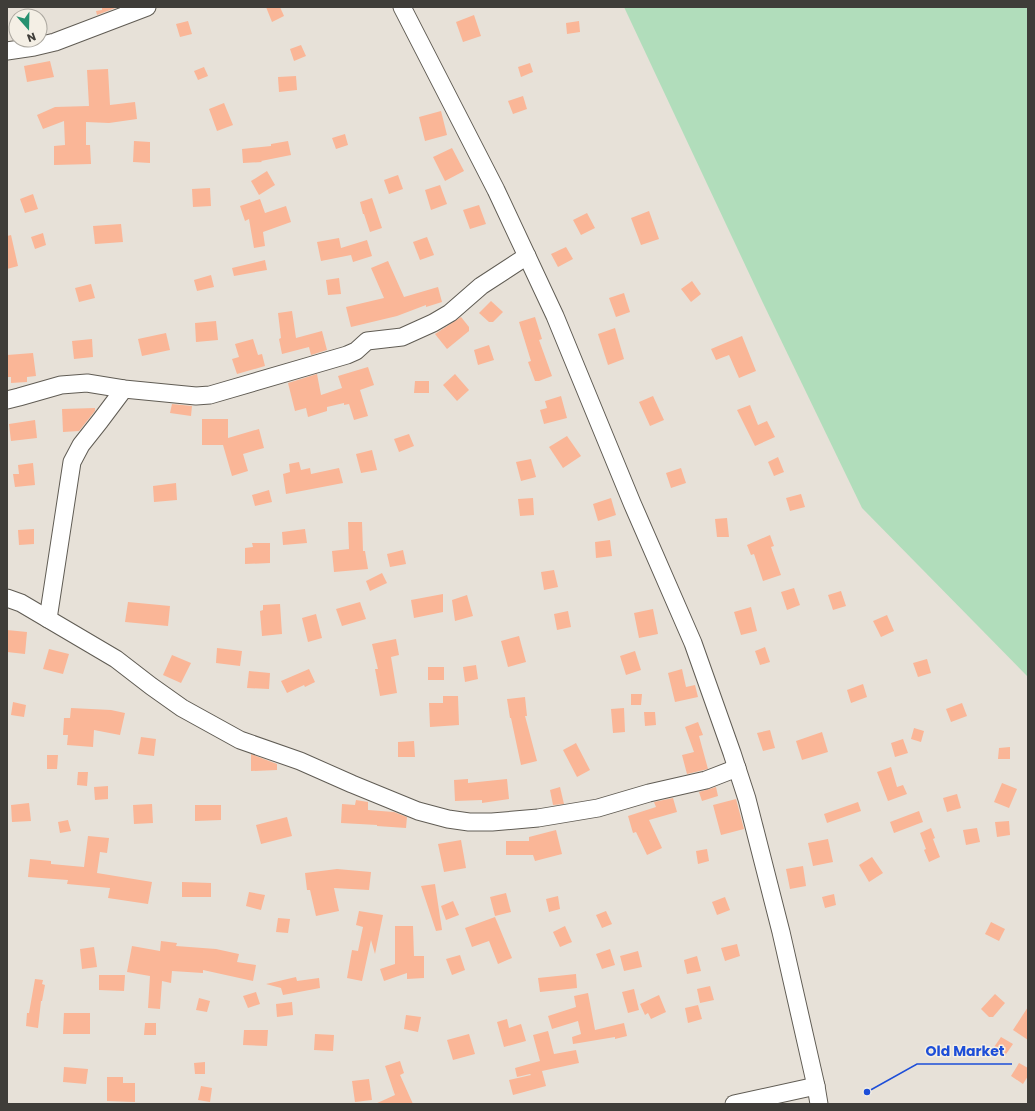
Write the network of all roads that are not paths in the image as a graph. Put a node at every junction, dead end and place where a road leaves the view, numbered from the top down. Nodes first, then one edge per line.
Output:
1 (147, 7) edge
2 (402, 7) edge
3 (7, 51) edge
4 (527, 256) junction
5 (124, 388) junction
6 (7, 400) edge
7 (7, 598) edge
8 (48, 619) junction
9 (737, 768) junction
10 (816, 1086) junction
11 (734, 1104) edge
12 (819, 1104) edge

1 - 3 street
2 - 4 street
4 - 5 street
4 - 9 street
5 - 6 street
5 - 8 street
7 - 8 street
8 - 9 street
9 - 10 street
10 - 11 street
10 - 12 street

